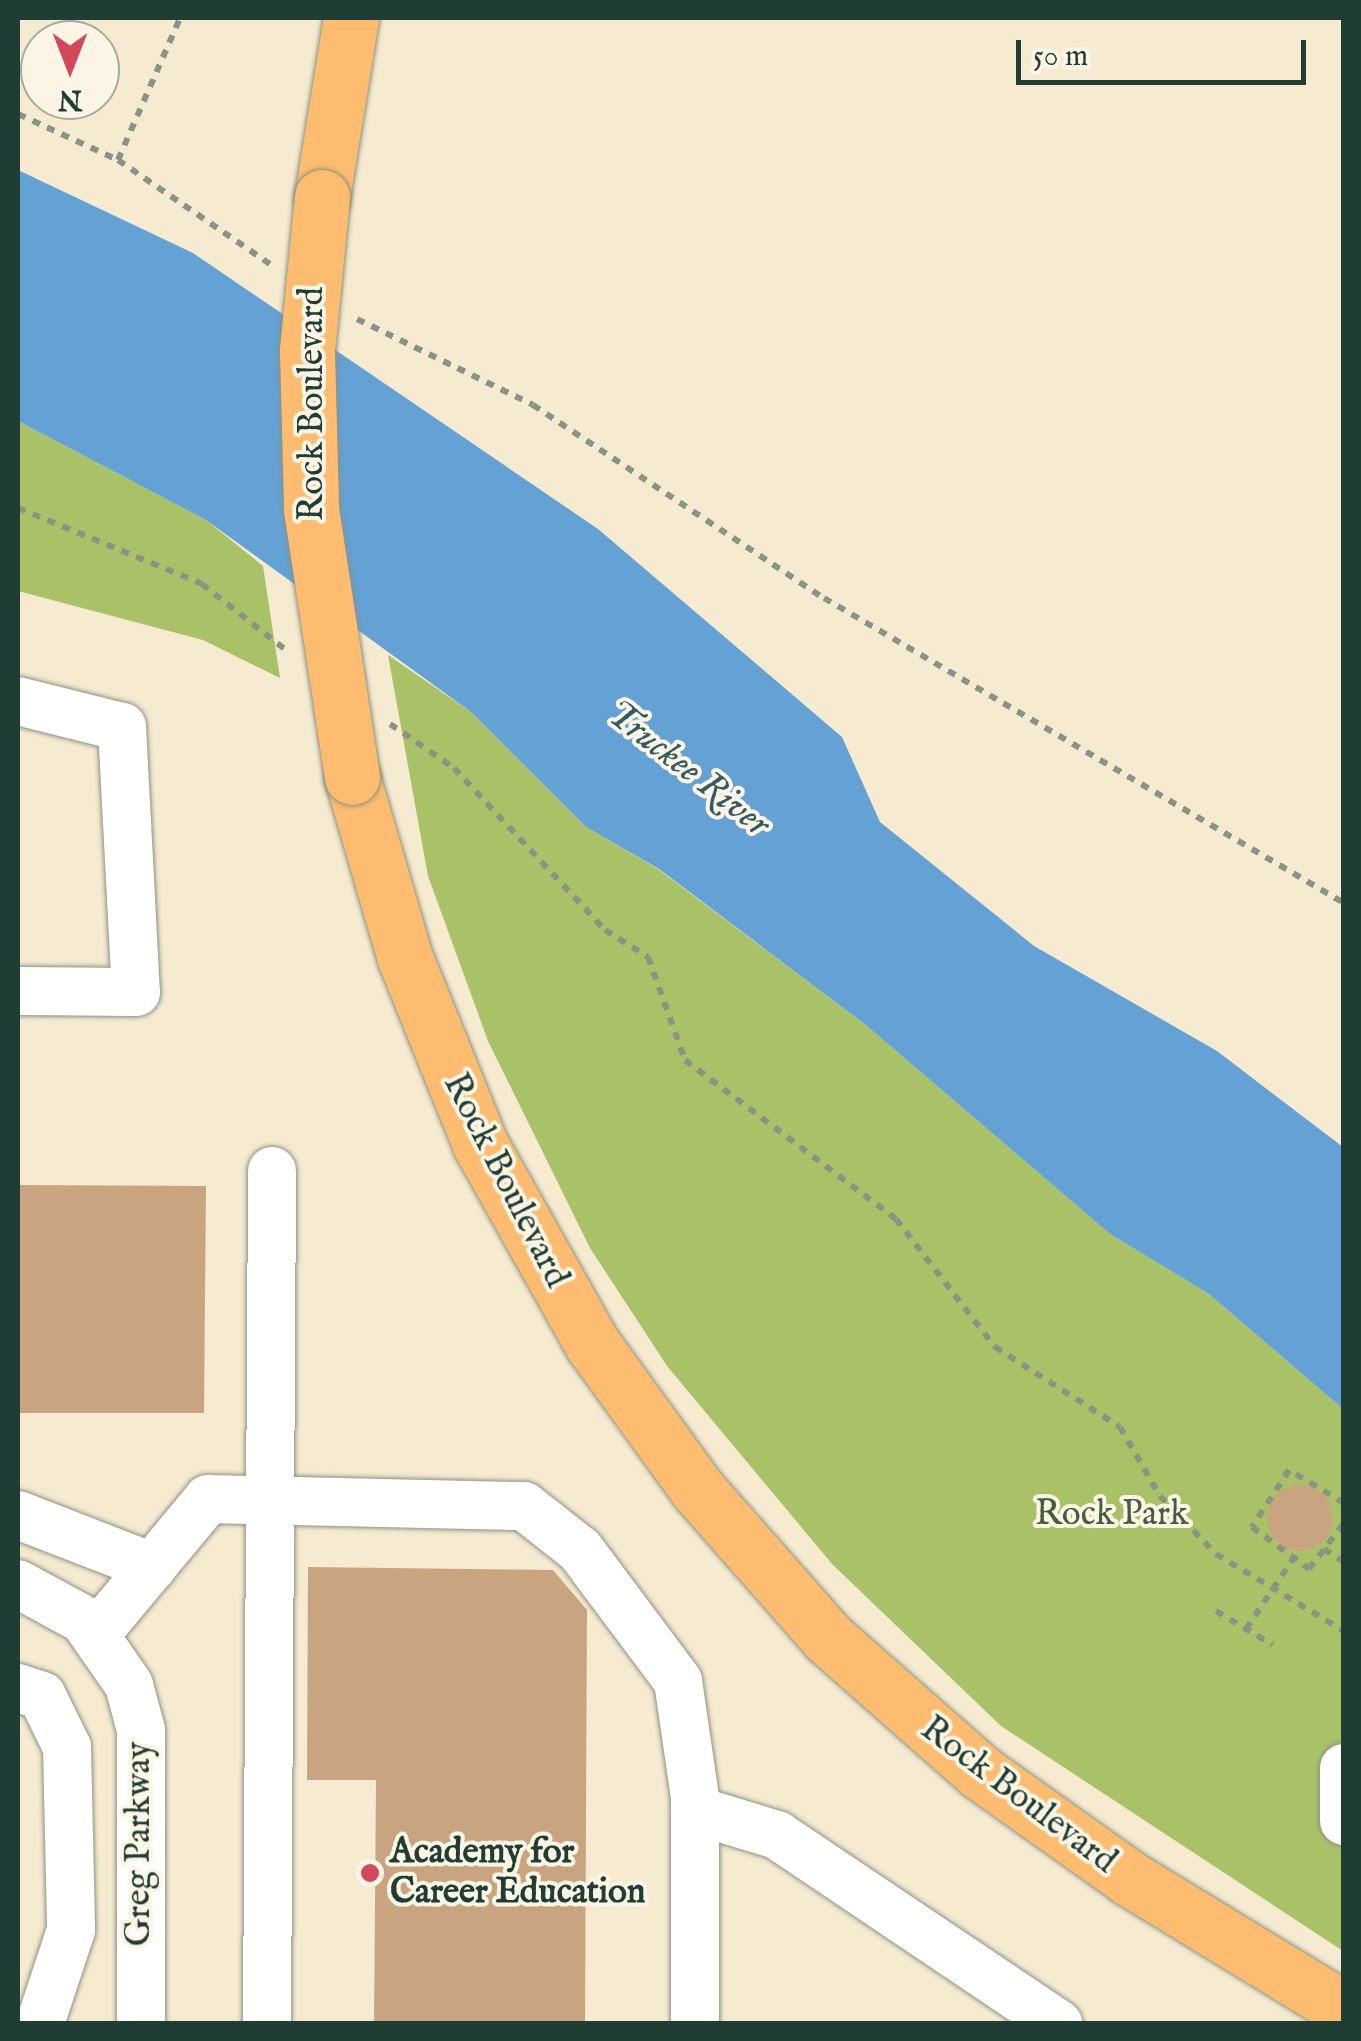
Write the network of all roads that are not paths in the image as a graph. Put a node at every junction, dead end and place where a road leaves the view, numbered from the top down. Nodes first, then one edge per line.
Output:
1 (351, 18) edge
2 (18, 700) edge
3 (18, 991) edge
4 (272, 1171) dead end
5 (270, 1506) junction
6 (18, 1515) edge
7 (152, 1567) junction
8 (18, 1584) edge
9 (90, 1627) junction
10 (18, 1688) edge
11 (1344, 1768) edge
12 (695, 1810) junction
13 (1344, 1820) edge
14 (71, 1930) junction
15 (141, 1938) junction
16 (1344, 2010) edge
17 (40, 2024) edge
18 (140, 2024) edge
19 (267, 2024) edge
20 (694, 2024) edge
21 (1058, 2024) edge

1 - 16 main road, Rock Boulevard, bridge
2 - 3 street
4 - 5 street
5 - 7 street
5 - 12 street
5 - 19 street
6 - 7 street
7 - 9 street
8 - 9 street
9 - 15 street, Greg Parkway
10 - 14 street
11 - 13 street
12 - 20 street
12 - 21 street
14 - 15 street
14 - 17 street
15 - 18 street, Greg Parkway

